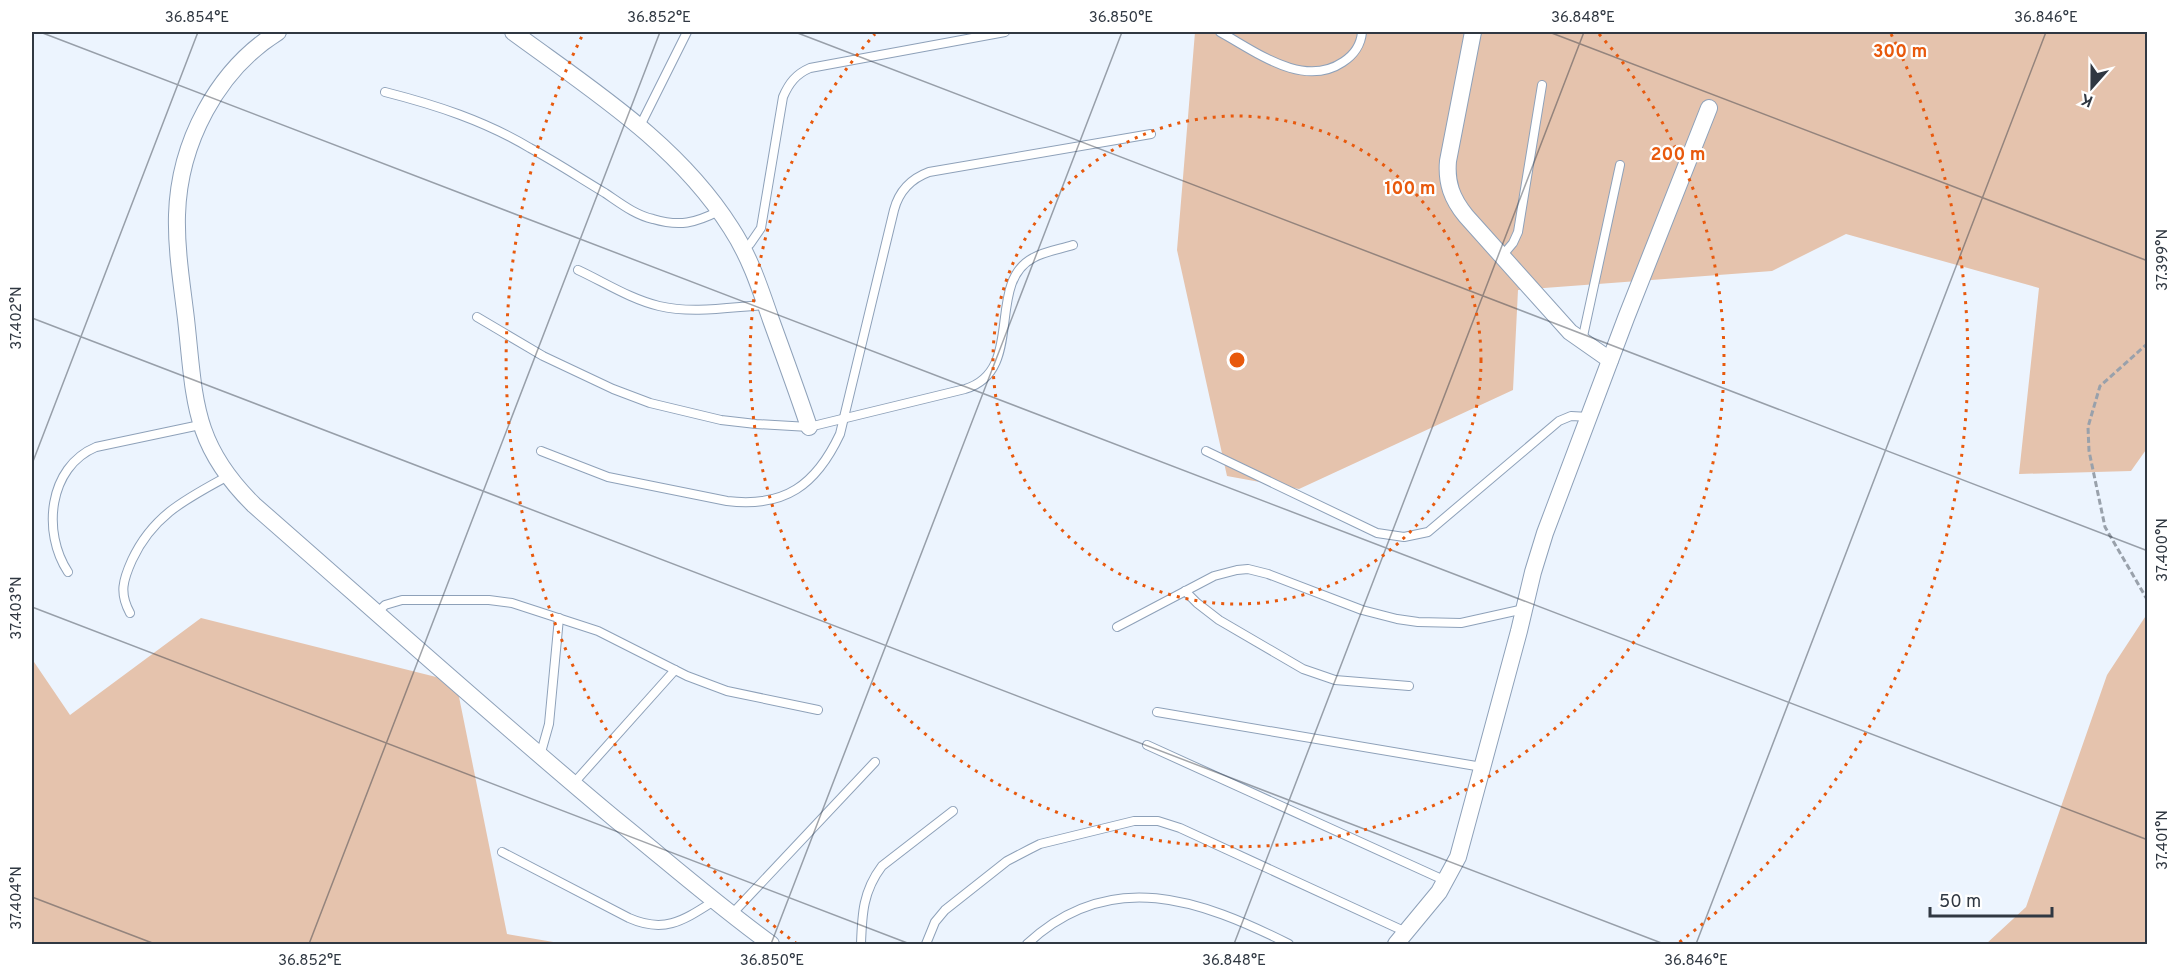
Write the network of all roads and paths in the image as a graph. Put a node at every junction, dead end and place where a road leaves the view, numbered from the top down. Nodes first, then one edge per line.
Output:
1 (278, 32) edge
2 (513, 32) edge
3 (687, 32) edge
4 (1005, 32) edge
5 (1220, 32) edge
6 (1362, 32) edge
7 (1473, 32) edge
8 (1542, 85) dead end
9 (385, 92) dead end
10 (1709, 108) dead end
11 (640, 126) junction
12 (1151, 134) dead end
13 (1620, 165) dead end
14 (720, 210) junction
15 (1073, 245) dead end
16 (743, 249) junction
17 (1502, 256) junction
18 (578, 270) dead end
19 (766, 305) junction
20 (477, 317) dead end
21 (1582, 342) junction
22 (2148, 343) edge
23 (1610, 360) junction
24 (1589, 417) junction
25 (845, 418) junction
26 (200, 425) junction
27 (809, 427) junction
28 (1206, 451) dead end
29 (541, 452) dead end
30 (228, 476) junction
31 (68, 572) dead end
32 (1185, 591) junction
33 (2148, 601) edge
34 (1524, 609) junction
35 (130, 613) dead end
36 (377, 613) junction
37 (559, 618) junction
38 (1117, 627) dead end
39 (675, 670) junction
40 (1409, 686) dead end
41 (818, 710) dead end
42 (1157, 712) dead end
43 (1148, 745) dead end
44 (540, 756) junction
45 (875, 762) dead end
46 (1482, 767) junction
47 (573, 784) junction
48 (953, 811) dead end
49 (502, 852) dead end
50 (1446, 881) junction
51 (714, 901) junction
52 (731, 915) junction
53 (1275, 937) junction
54 (1401, 938) edge
55 (771, 945) edge
56 (861, 945) edge
57 (926, 945) edge
58 (1027, 945) edge
59 (1266, 945) edge
60 (1289, 945) edge

1 - 26 street
2 - 11 street
3 - 11 lane
4 - 16 lane
5 - 6 lane
7 - 17 street
8 - 17 lane
9 - 14 lane
10 - 23 street
11 - 14 street
12 - 25 lane
13 - 21 lane
14 - 16 street
15 - 25 lane
16 - 19 street
17 - 21 street
18 - 19 lane
19 - 27 street
20 - 27 lane
21 - 23 street
22 - 33 path
23 - 24 street
24 - 28 lane
24 - 34 street
25 - 27 lane
25 - 29 lane
26 - 30 street
26 - 31 lane
30 - 35 lane
30 - 36 street
32 - 34 lane
32 - 38 lane
32 - 40 lane
34 - 46 street
36 - 37 lane
36 - 44 street
37 - 39 lane
37 - 44 lane
39 - 41 lane
39 - 47 lane
42 - 46 lane
43 - 50 lane
44 - 47 street
45 - 52 lane
46 - 50 street
47 - 51 street
48 - 56 lane
49 - 51 lane
50 - 54 street
51 - 52 street
52 - 55 street
53 - 58 lane
53 - 59 lane
53 - 60 lane
54 - 57 lane

